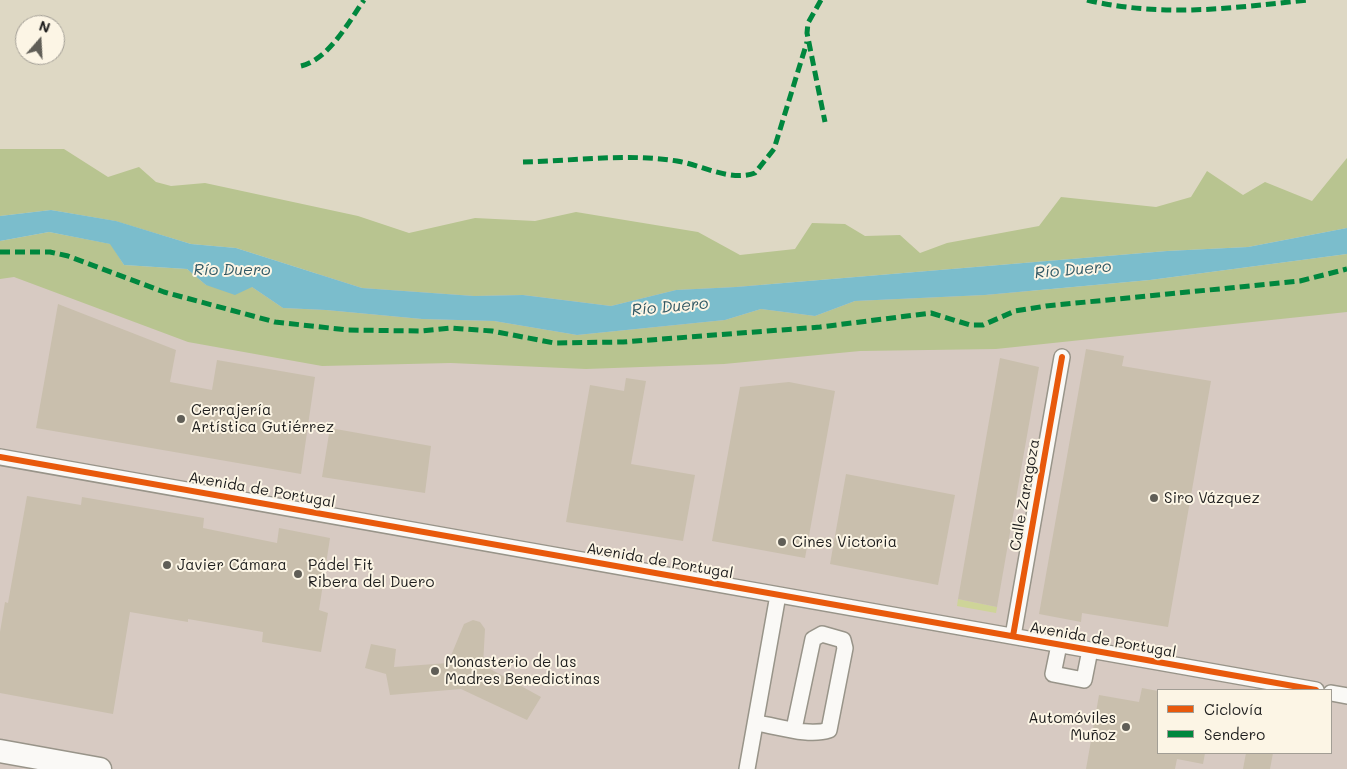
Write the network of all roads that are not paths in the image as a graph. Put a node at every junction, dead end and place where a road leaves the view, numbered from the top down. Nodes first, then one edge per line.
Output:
1 (1062, 357) dead end
2 (0, 457) edge
3 (778, 595) junction
4 (1013, 636) junction
5 (1059, 645) junction
6 (1090, 650) junction
7 (1310, 689) edge
8 (1332, 693) edge
9 (1347, 696) edge
10 (756, 723) junction
11 (794, 729) junction
12 (0, 751) edge
13 (100, 769) edge
14 (748, 769) edge

1 - 4 street, Calle Zaragoza
2 - 3 street, Avenida de Portugal
3 - 4 street, Avenida de Portugal
3 - 10 street
4 - 5 street, Avenida de Portugal
5 - 6 street, Avenida de Portugal
5 - 6 street
6 - 7 street, Avenida de Portugal
8 - 9 street
10 - 11 street
10 - 14 street
11 - 11 street
12 - 13 highway

